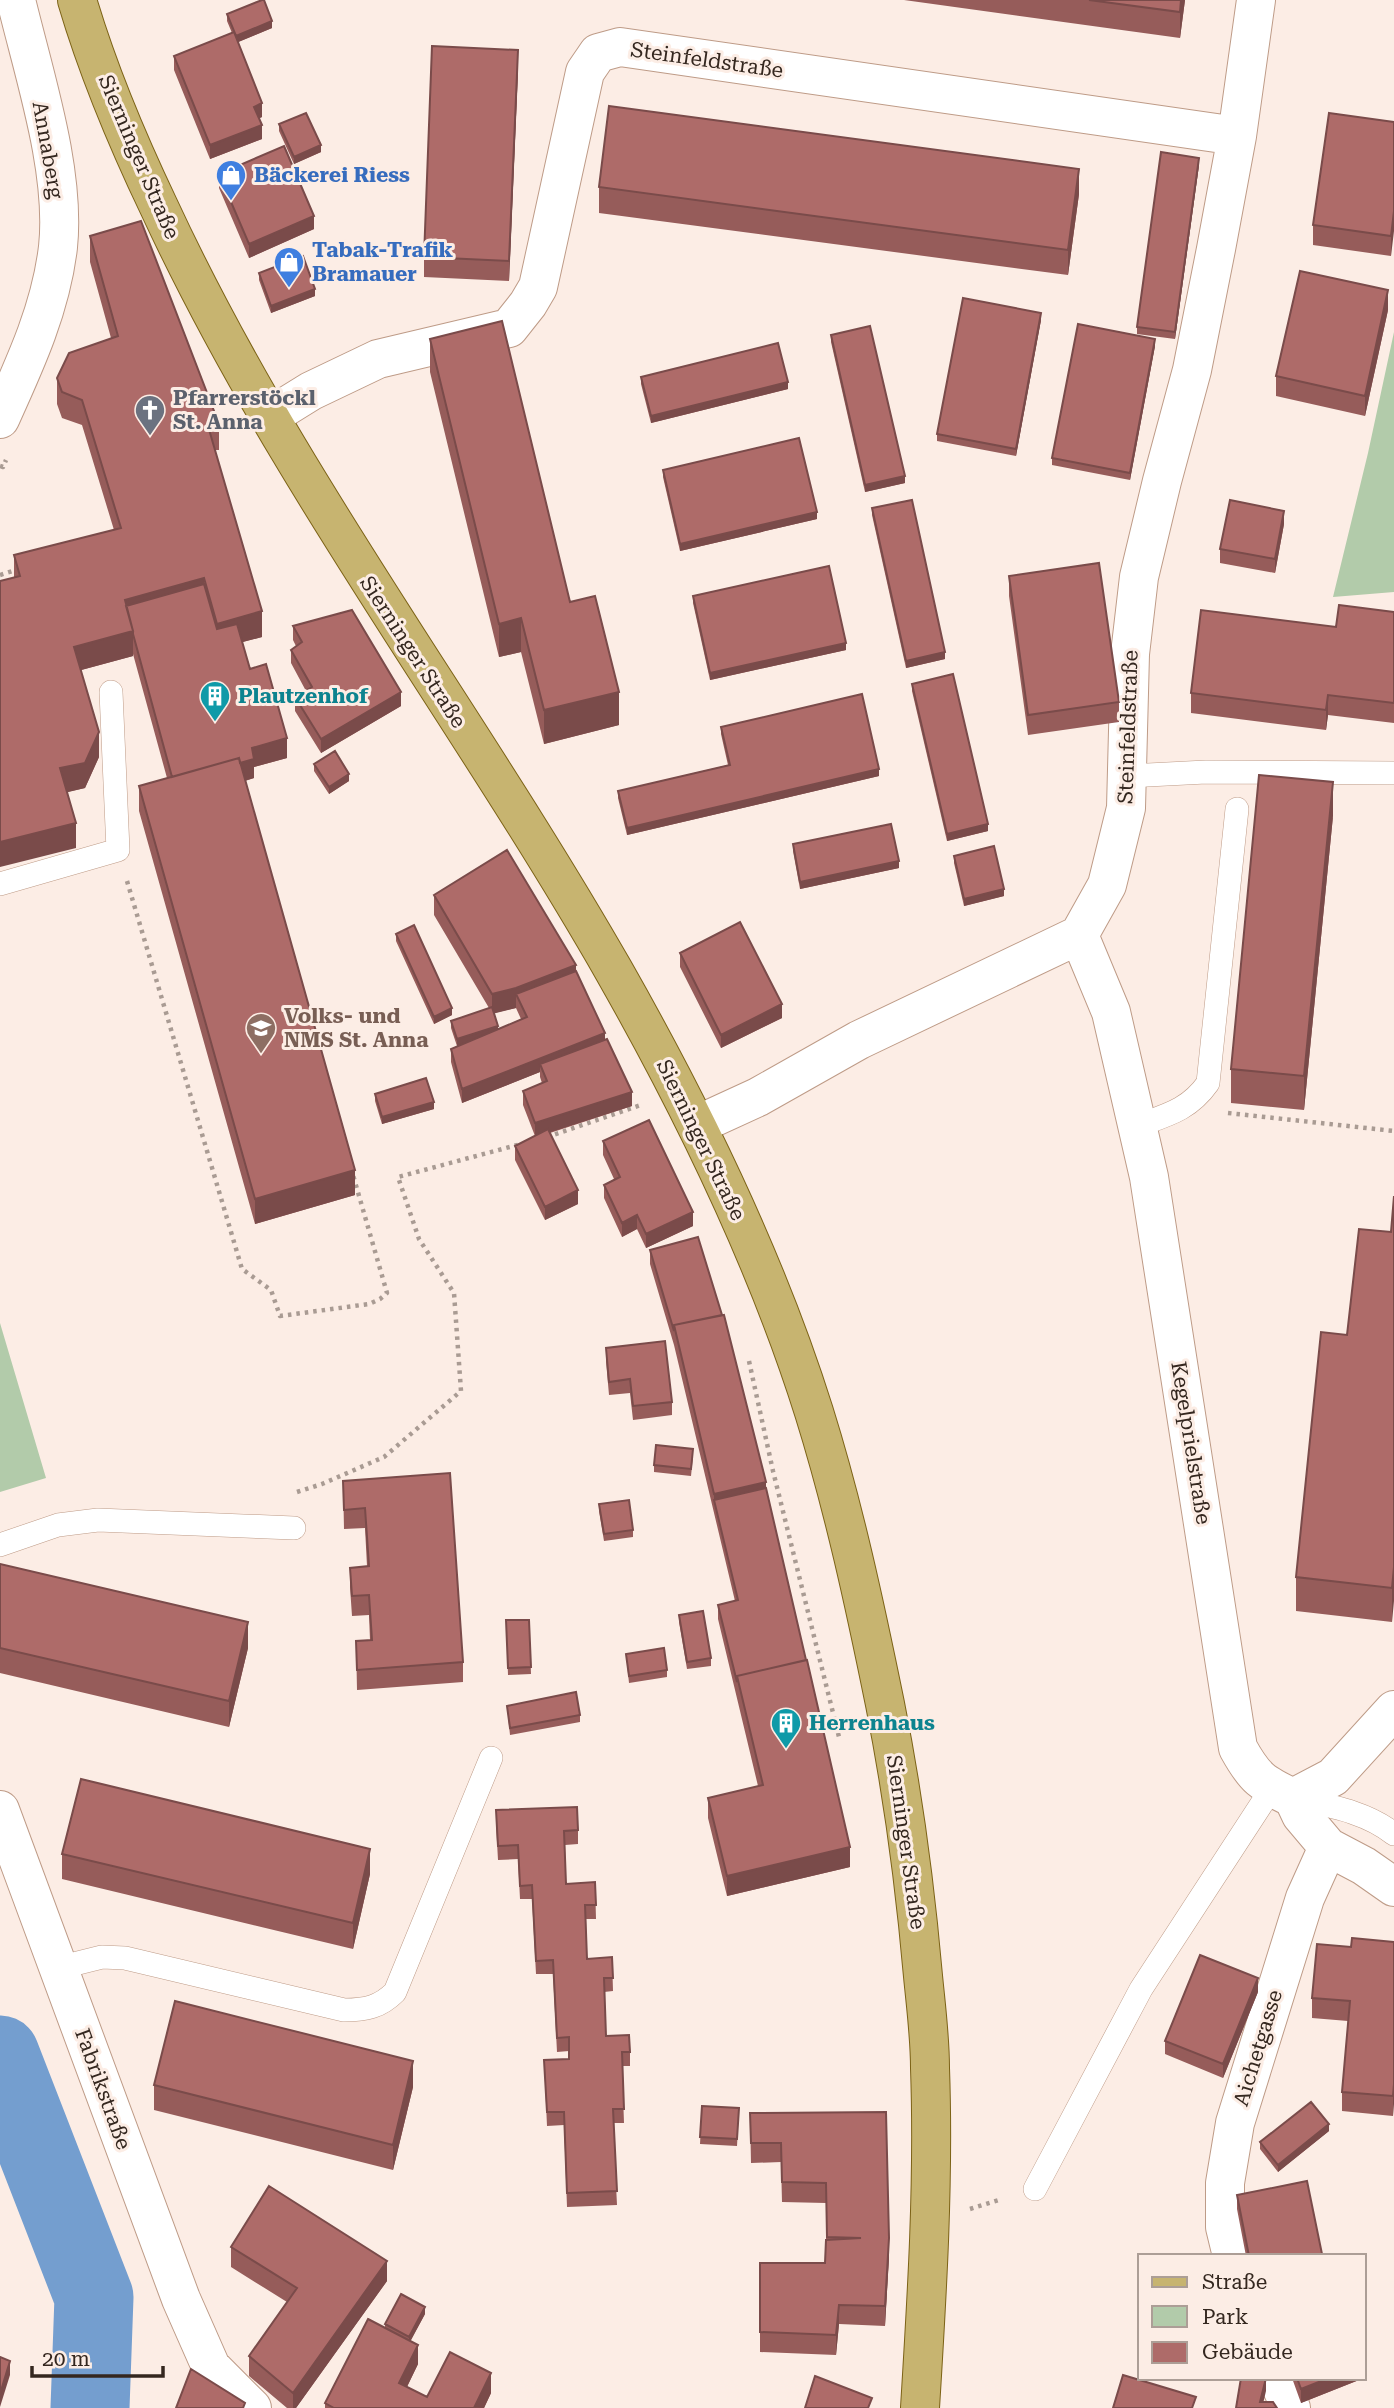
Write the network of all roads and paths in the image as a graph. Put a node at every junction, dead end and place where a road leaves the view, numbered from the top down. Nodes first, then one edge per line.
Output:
1 (16, 0) edge
2 (77, 0) edge
3 (1256, 0) edge
4 (1237, 136) junction
5 (269, 417) junction
6 (0, 419) edge
7 (25, 567) edge
8 (0, 575) edge
9 (111, 692) dead end
10 (1394, 774) edge
11 (1128, 776) junction
12 (1237, 808) dead end
13 (118, 850) junction
14 (0, 884) edge
15 (1079, 935) junction
16 (640, 1094) dead end
17 (1233, 1114) edge
18 (697, 1125) junction
19 (1138, 1126) junction
20 (1394, 1131) edge
21 (545, 1137) edge
22 (532, 1141) edge
23 (350, 1164) edge
24 (746, 1349) dead end
25 (285, 1496) dead end
26 (294, 1528) dead end
27 (0, 1545) edge
28 (1394, 1710) edge
29 (839, 1741) dead end
30 (491, 1758) dead end
31 (1282, 1793) junction
32 (0, 1810) edge
33 (1394, 1834) edge
34 (1328, 1847) junction
35 (1394, 1887) edge
36 (58, 1968) junction
37 (1035, 2189) joint
38 (931, 2221) junction
39 (1232, 2254) edge
40 (1278, 2380) edge
41 (252, 2408) edge
42 (920, 2408) edge
43 (1291, 2408) edge

1 - 6 street, Annaberg
2 - 5 main road, Sierninger Straße
3 - 4 street, Steinfeldstraße
4 - 5 street, Steinfeldstraße
4 - 11 street, Steinfeldstraße
5 - 18 main road, Sierninger Straße
7 - 8 path
9 - 13 lane
10 - 11 lane
11 - 15 street, Steinfeldstraße
12 - 19 lane
13 - 14 lane
13 - 23 path
15 - 18 street
15 - 19 street, Kegelprielstraße
16 - 21 path
17 - 20 path
18 - 38 main road, Sierninger Straße
19 - 31 street, Kegelprielstraße
22 - 25 path
24 - 29 path
26 - 27 lane
28 - 31 street
30 - 36 lane
31 - 33 lane
31 - 34 street, Kegelprielstraße
31 - 37 lane
32 - 36 street, Fabrikstraße
34 - 35 street, Kegelprielstraße
34 - 39 street, Aichetgasse
36 - 41 street, Fabrikstraße
37 - 38 path
38 - 42 main road, Sierninger Straße
40 - 43 street

